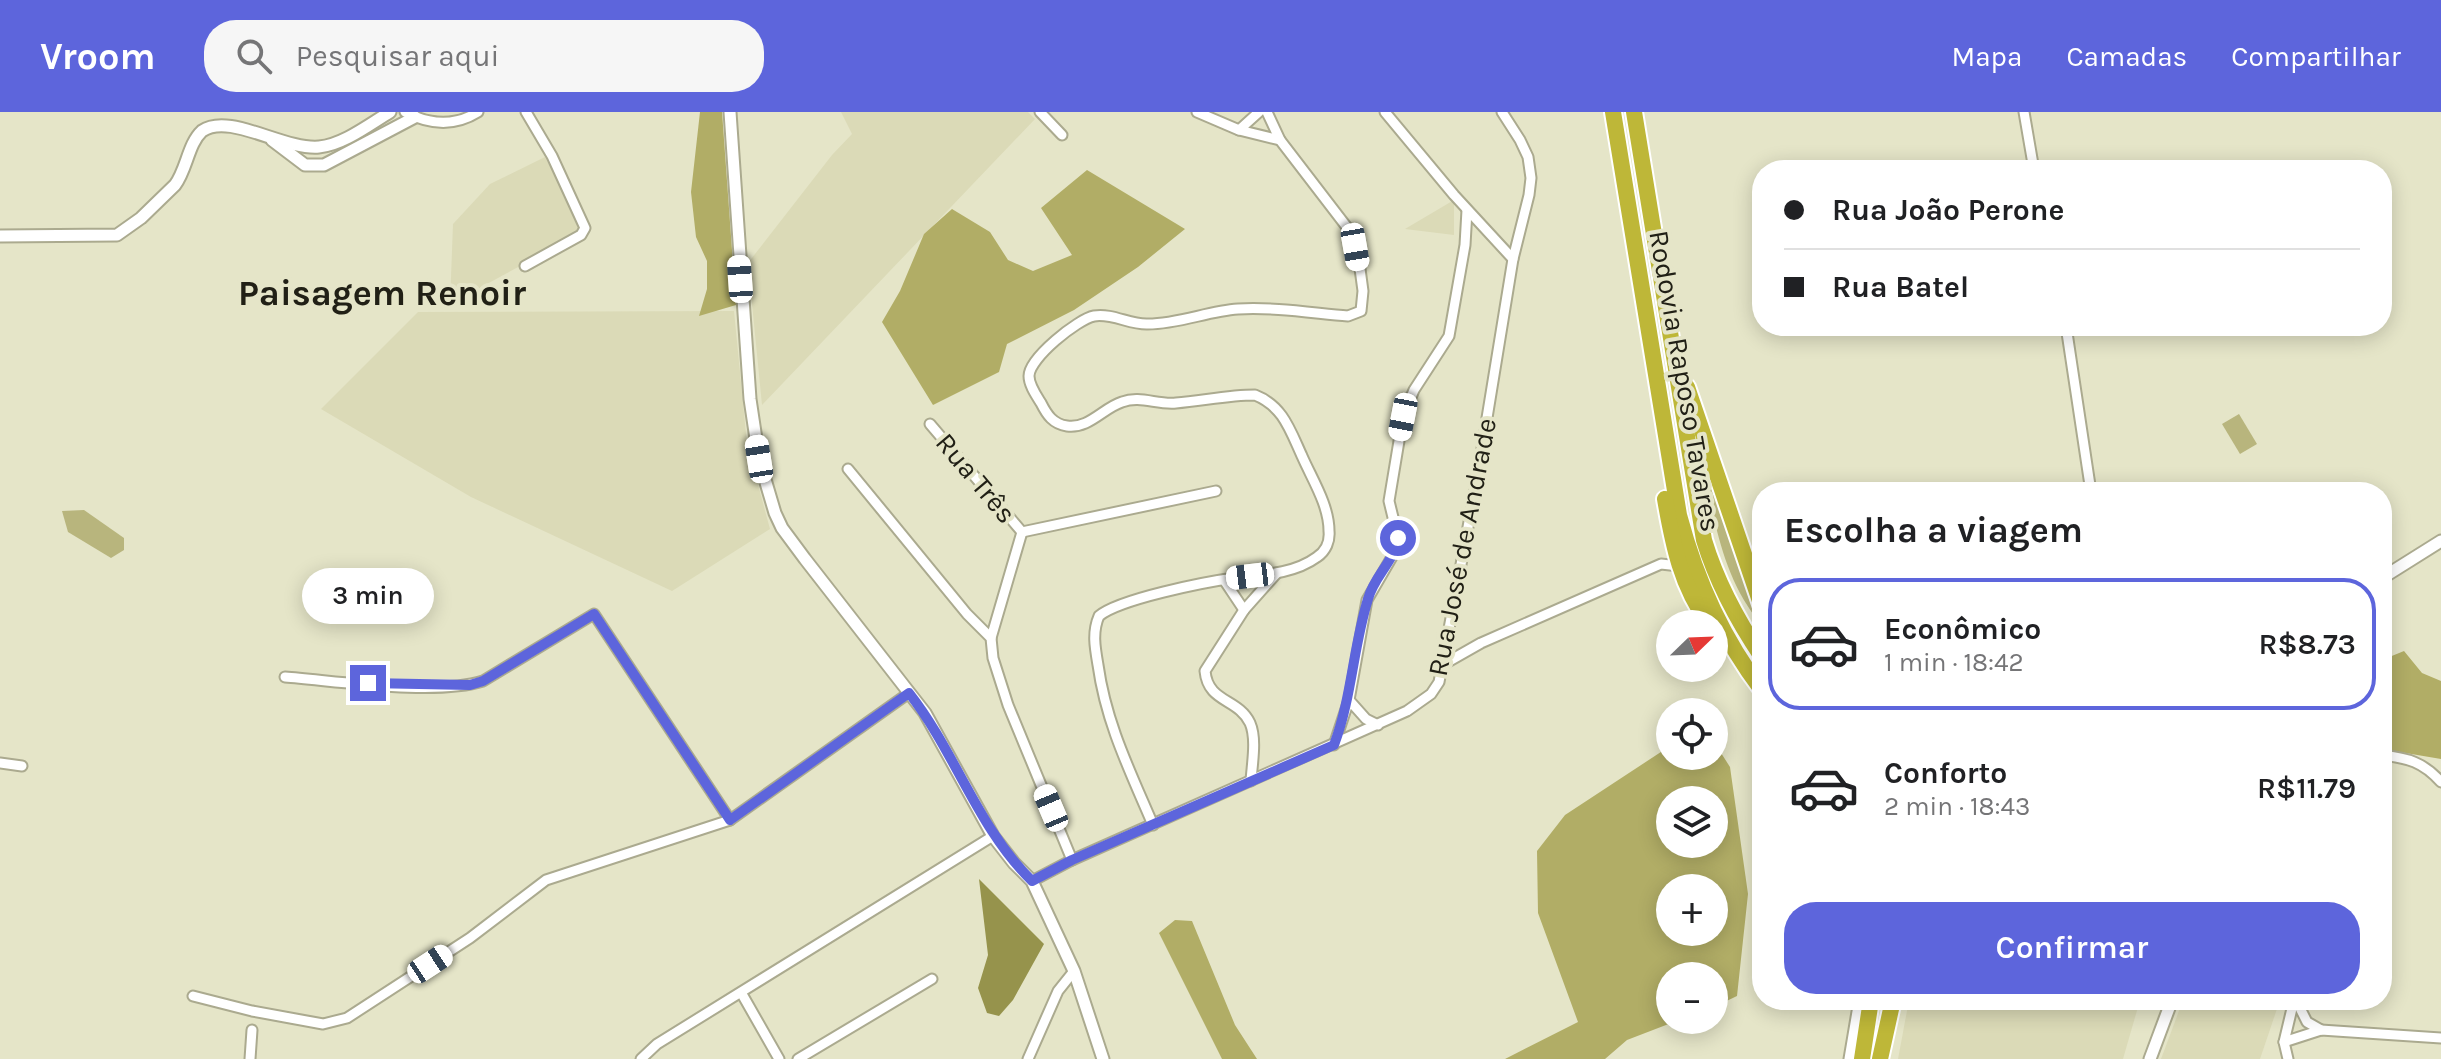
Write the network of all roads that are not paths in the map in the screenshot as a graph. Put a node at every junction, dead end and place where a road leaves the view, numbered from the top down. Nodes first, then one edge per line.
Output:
1 (390, 112) edge
2 (478, 112) edge
3 (526, 112) edge
4 (730, 112) edge
5 (1040, 112) edge
6 (1197, 112) edge
7 (1259, 112) edge
8 (1267, 112) edge
9 (1385, 112) edge
10 (1502, 112) edge
11 (1613, 112) edge
12 (1634, 112) edge
13 (2024, 112) edge
14 (410, 115) edge
15 (1239, 130) junction
16 (1062, 135) dead end
17 (269, 137) junction
18 (1280, 140) junction
19 (2032, 160) edge
20 (1467, 210) junction
21 (0, 236) edge
22 (1513, 259) junction
23 (525, 266) dead end
24 (1670, 336) junction
25 (2068, 336) edge
26 (1658, 389) junction
27 (930, 424) dead end
28 (848, 469) dead end
29 (2089, 482) edge
30 (1216, 491) dead end
31 (1022, 532) junction
32 (1672, 536) junction
33 (2441, 541) edge
34 (1661, 564) junction
35 (1679, 566) junction
36 (2392, 572) edge
37 (1277, 573) junction
38 (1752, 578) edge
39 (1224, 580) junction
40 (1244, 610) junction
41 (1700, 610) edge
42 (991, 638) junction
43 (1752, 641) edge
44 (1728, 648) edge
45 (1444, 664) junction
46 (1752, 676) edge
47 (285, 677) dead end
48 (1752, 678) edge
49 (909, 693) junction
50 (1349, 700) junction
51 (1378, 725) junction
52 (1334, 745) junction
53 (2392, 756) edge
54 (0, 763) edge
55 (22, 766) dead end
56 (1251, 781) junction
57 (2441, 782) edge
58 (730, 820) junction
59 (1153, 825) junction
60 (993, 836) junction
61 (1072, 860) junction
62 (1032, 881) junction
63 (1074, 971) junction
64 (932, 979) dead end
65 (742, 994) junction
66 (193, 996) dead end
67 (1858, 1010) edge
68 (1869, 1010) edge
69 (1891, 1010) edge
70 (2168, 1010) edge
71 (2292, 1010) edge
72 (2300, 1010) edge
73 (252, 1030) dead end
74 (2321, 1030) junction
75 (2441, 1038) edge
76 (2284, 1042) junction
77 (250, 1059) edge
78 (641, 1059) edge
79 (779, 1059) edge
80 (798, 1059) edge
81 (1028, 1059) edge
82 (1103, 1059) edge
83 (1850, 1059) edge
84 (1862, 1059) edge
85 (1880, 1059) edge
86 (2150, 1059) edge
87 (2288, 1059) edge

1 - 17 street
2 - 14 street
3 - 23 street
4 - 49 street
5 - 16 street
6 - 15 street
7 - 15 street
8 - 18 street
9 - 20 street
10 - 22 street, Rua José de Andrade
11 - 26 highway, Rodovia Raposo Tavares
12 - 24 highway, Rodovia Raposo Tavares
13 - 19 street
14 - 17 street
15 - 18 street
17 - 21 street
18 - 37 street
20 - 22 street
20 - 50 street
22 - 45 street, Rua José de Andrade
24 - 38 highway
24 - 43 highway, Rodovia Raposo Tavares
25 - 29 street
26 - 32 highway
26 - 46 highway, Rodovia Raposo Tavares
27 - 31 street, Rua Três
28 - 42 street
30 - 31 street
31 - 42 street
32 - 34 street
32 - 35 highway
33 - 36 street
34 - 35 street
34 - 45 street
35 - 41 highway
37 - 39 street
37 - 40 street
39 - 40 street
39 - 59 street
40 - 56 street
42 - 61 street
44 - 48 highway
45 - 51 street, Rua José de Andrade
47 - 58 street
49 - 58 street
49 - 60 street
50 - 51 street
50 - 52 street
51 - 52 street, Rua José de Andrade
52 - 56 street, Rua José de Andrade
53 - 57 street
54 - 55 street
56 - 59 street, Rua José de Andrade
58 - 66 street
59 - 61 street, Rua José de Andrade
60 - 62 street
60 - 65 street
61 - 62 street, Rua José de Andrade
62 - 63 street
63 - 81 street
63 - 82 street
64 - 80 street
65 - 78 street
65 - 79 street
67 - 83 street
68 - 84 highway
69 - 85 highway
70 - 86 street
71 - 76 street
72 - 74 street
73 - 77 street
74 - 75 street
74 - 76 street
76 - 87 street

